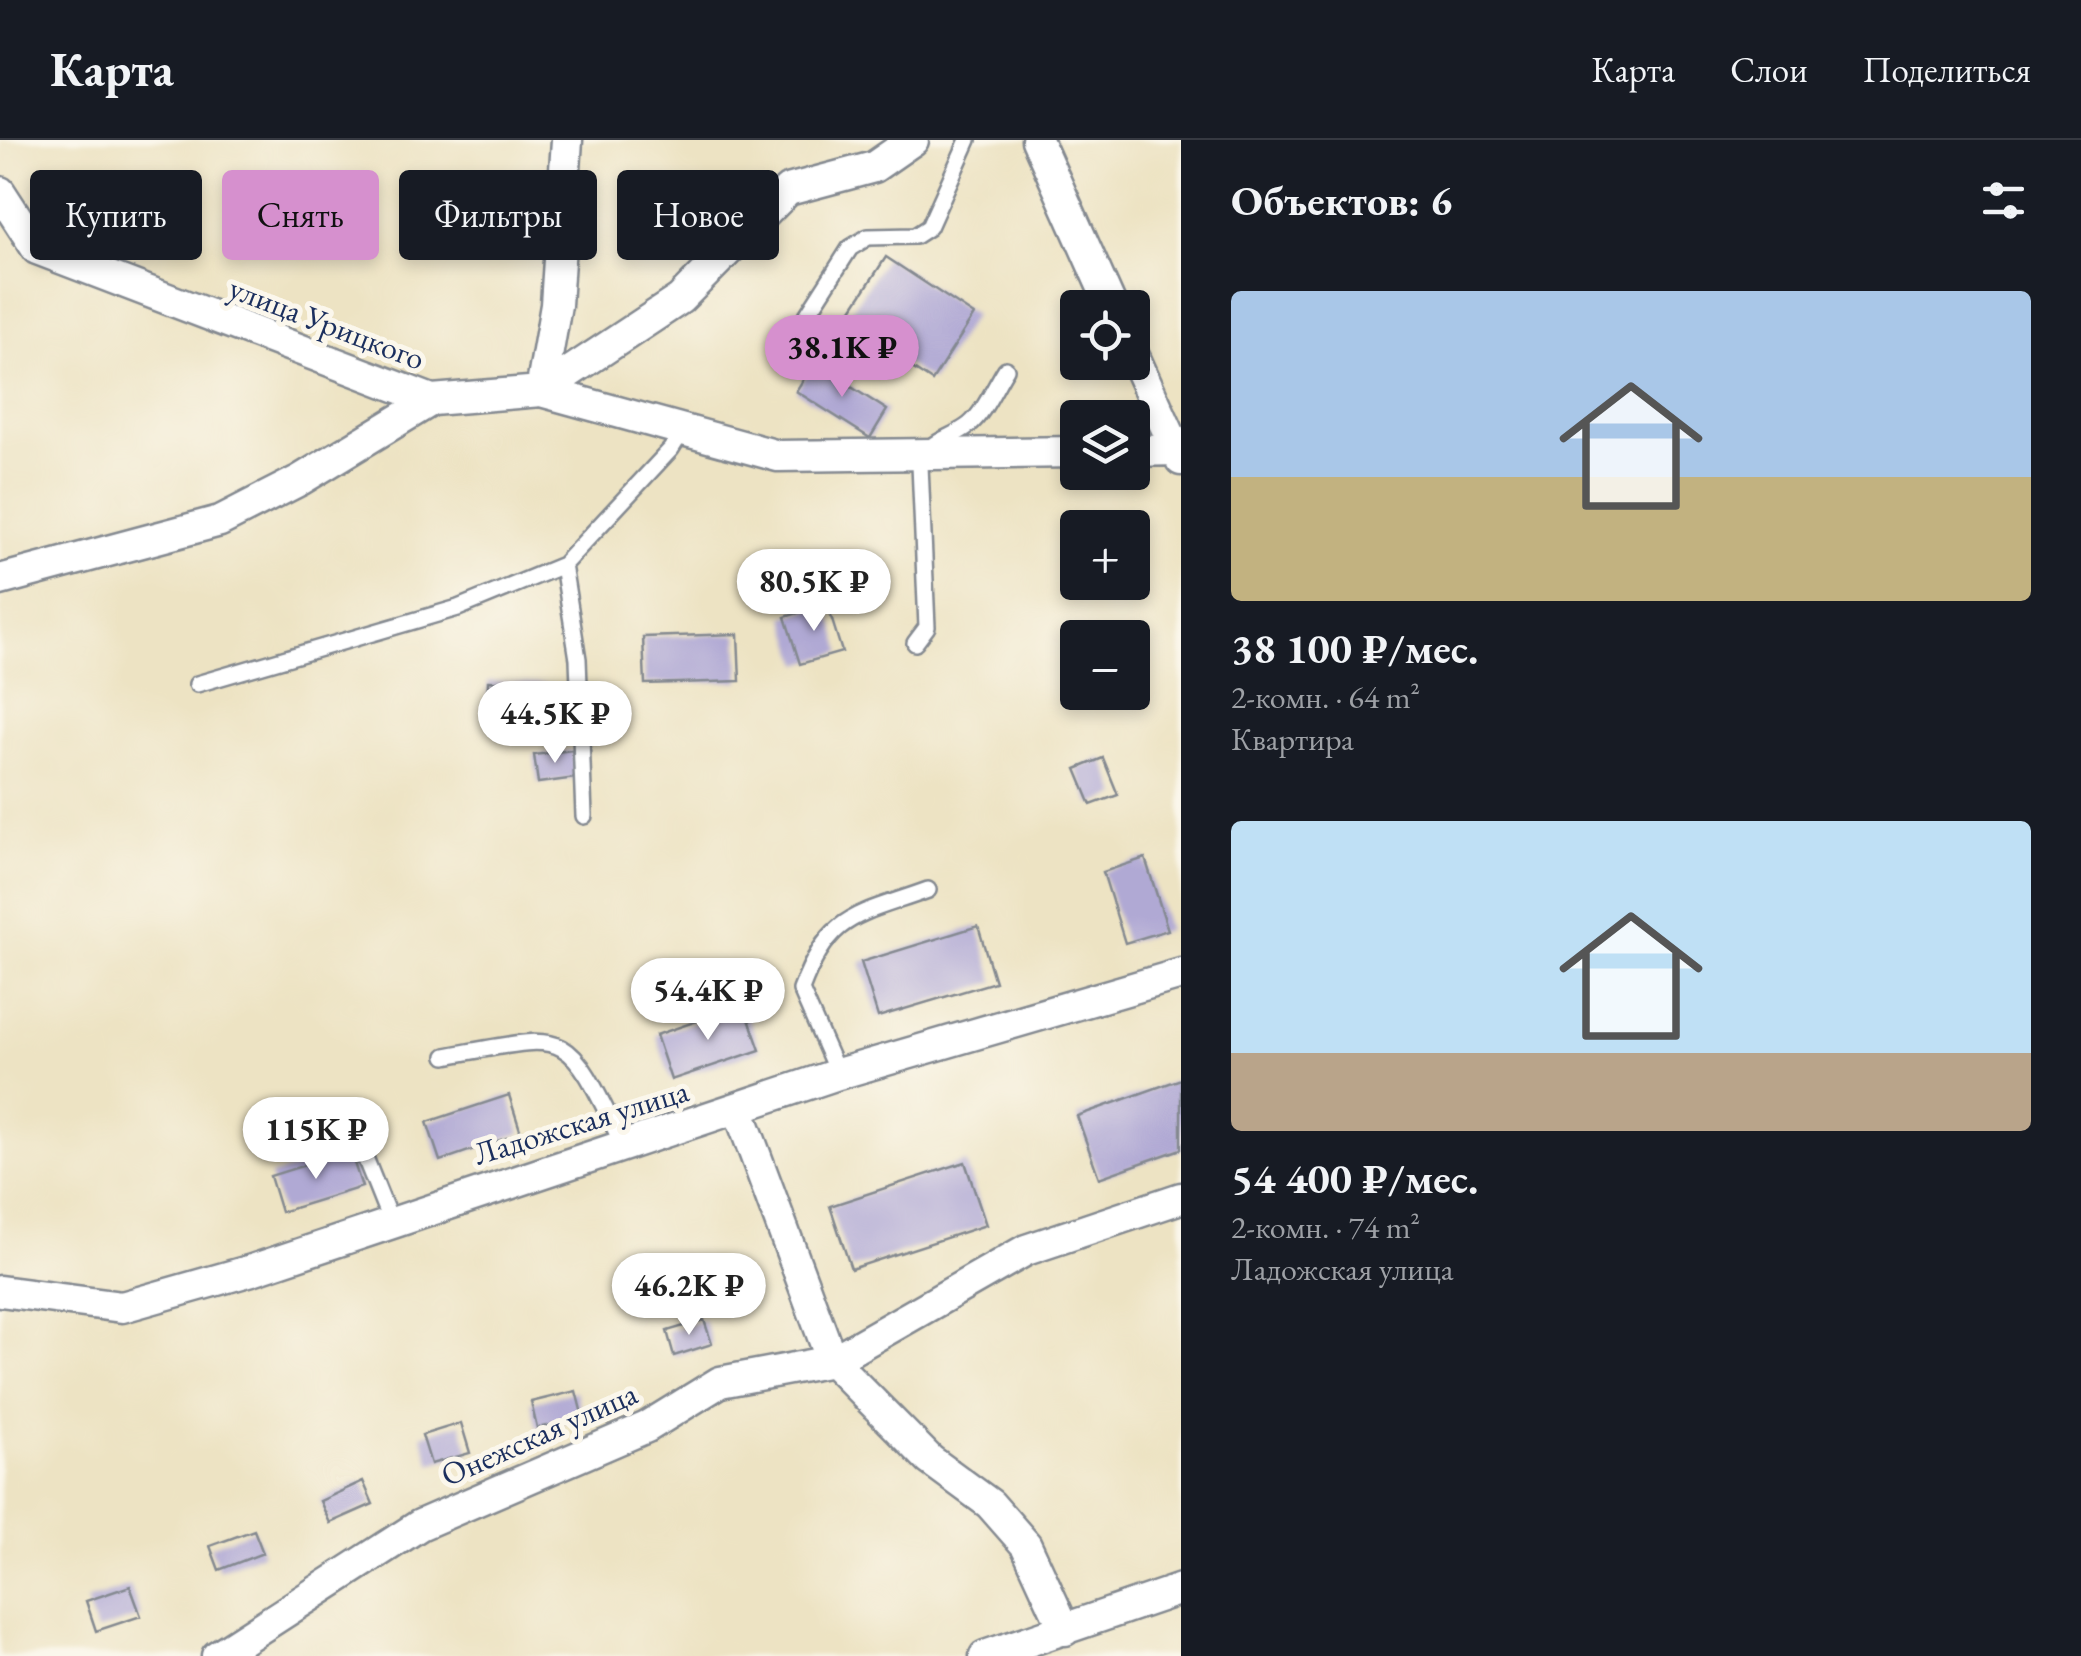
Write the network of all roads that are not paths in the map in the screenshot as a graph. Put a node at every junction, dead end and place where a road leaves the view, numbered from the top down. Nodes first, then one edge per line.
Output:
1 (567, 140) edge
2 (912, 140) edge
3 (968, 140) edge
4 (1037, 140) edge
5 (0, 192) edge
6 (1104, 290) edge
7 (796, 331) dead end
8 (1006, 369) dead end
9 (1145, 380) edge
10 (542, 391) junction
11 (432, 400) junction
12 (683, 430) junction
13 (1060, 452) edge
14 (924, 453) junction
15 (1150, 453) edge
16 (1179, 456) edge
17 (562, 564) junction
18 (0, 580) edge
19 (915, 643) dead end
20 (197, 684) dead end
21 (584, 816) dead end
22 (928, 890) dead end
23 (1181, 974) edge
24 (446, 1056) dead end
25 (838, 1074) junction
26 (738, 1110) junction
27 (352, 1125) dead end
28 (622, 1143) junction
29 (1181, 1198) edge
30 (390, 1220) junction
31 (0, 1291) edge
32 (832, 1362) junction
33 (1181, 1589) edge
34 (1065, 1630) junction
35 (217, 1656) edge
36 (985, 1656) edge

1 - 10 street
2 - 10 street
3 - 7 lane
4 - 6 street
5 - 11 street, улица Урицкого
8 - 14 lane
9 - 16 street
10 - 11 street
10 - 12 street
11 - 18 street
12 - 14 street
12 - 17 lane
13 - 14 street
14 - 19 lane
15 - 16 street
17 - 20 lane
17 - 21 lane
22 - 25 lane
23 - 25 street, Ладожская улица
24 - 28 lane
25 - 26 street, Ладожская улица
26 - 28 street, Ладожская улица
26 - 32 street
27 - 30 lane
28 - 30 street, Ладожская улица
29 - 32 street, Онежская улица
30 - 31 street, Ладожская улица
32 - 34 street
32 - 35 street, Онежская улица
33 - 34 street
34 - 36 street

